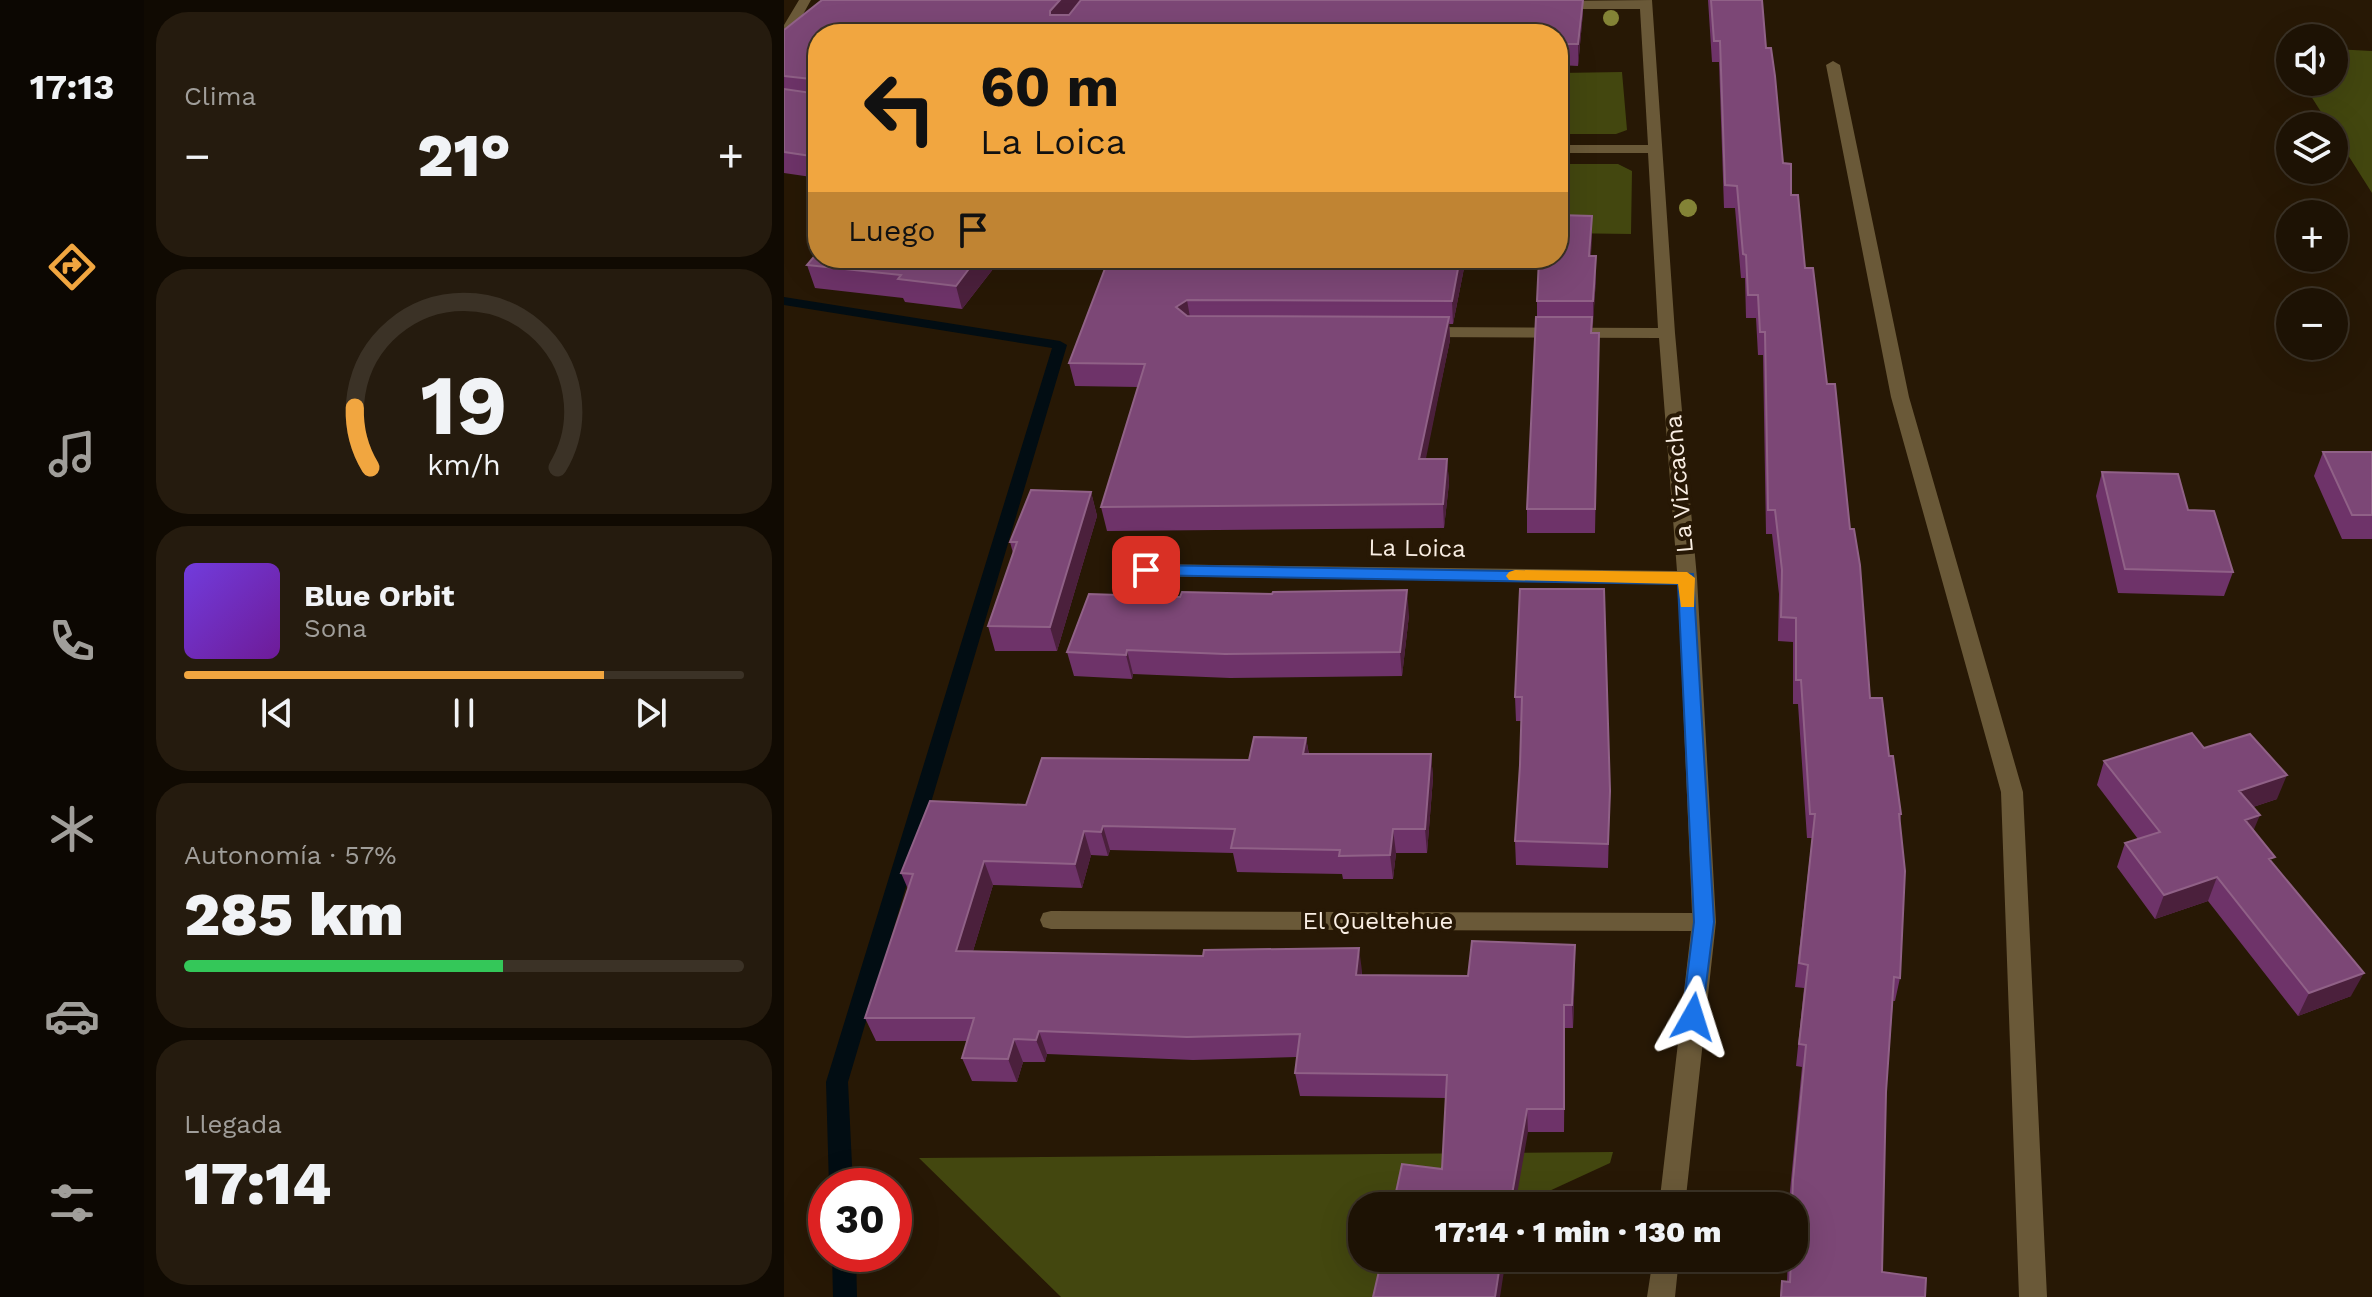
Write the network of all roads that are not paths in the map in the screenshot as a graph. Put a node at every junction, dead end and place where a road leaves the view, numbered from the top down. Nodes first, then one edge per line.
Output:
1 (805, 0) edge
2 (1646, 3) edge
3 (1537, 5) edge
4 (808, 25) edge
5 (784, 37) edge
6 (1833, 65) dead end
7 (1568, 149) edge
8 (1654, 149) junction
9 (1413, 332) edge
10 (1667, 333) junction
11 (1146, 570) dead end
12 (1687, 578) junction
13 (1051, 920) dead end
14 (1704, 922) junction
15 (1674, 1192) edge
16 (1664, 1272) edge
17 (1661, 1297) edge
18 (2033, 1297) edge

1 - 5 street
2 - 3 street
2 - 8 street, La Vizcacha
4 - 5 street
6 - 18 street
7 - 8 street
8 - 10 street, La Vizcacha
9 - 10 street
10 - 12 street, La Vizcacha
11 - 12 street, La Loica
12 - 14 street, La Vizcacha
13 - 14 street, El Queltehue
14 - 15 street, La Vizcacha
16 - 17 street

